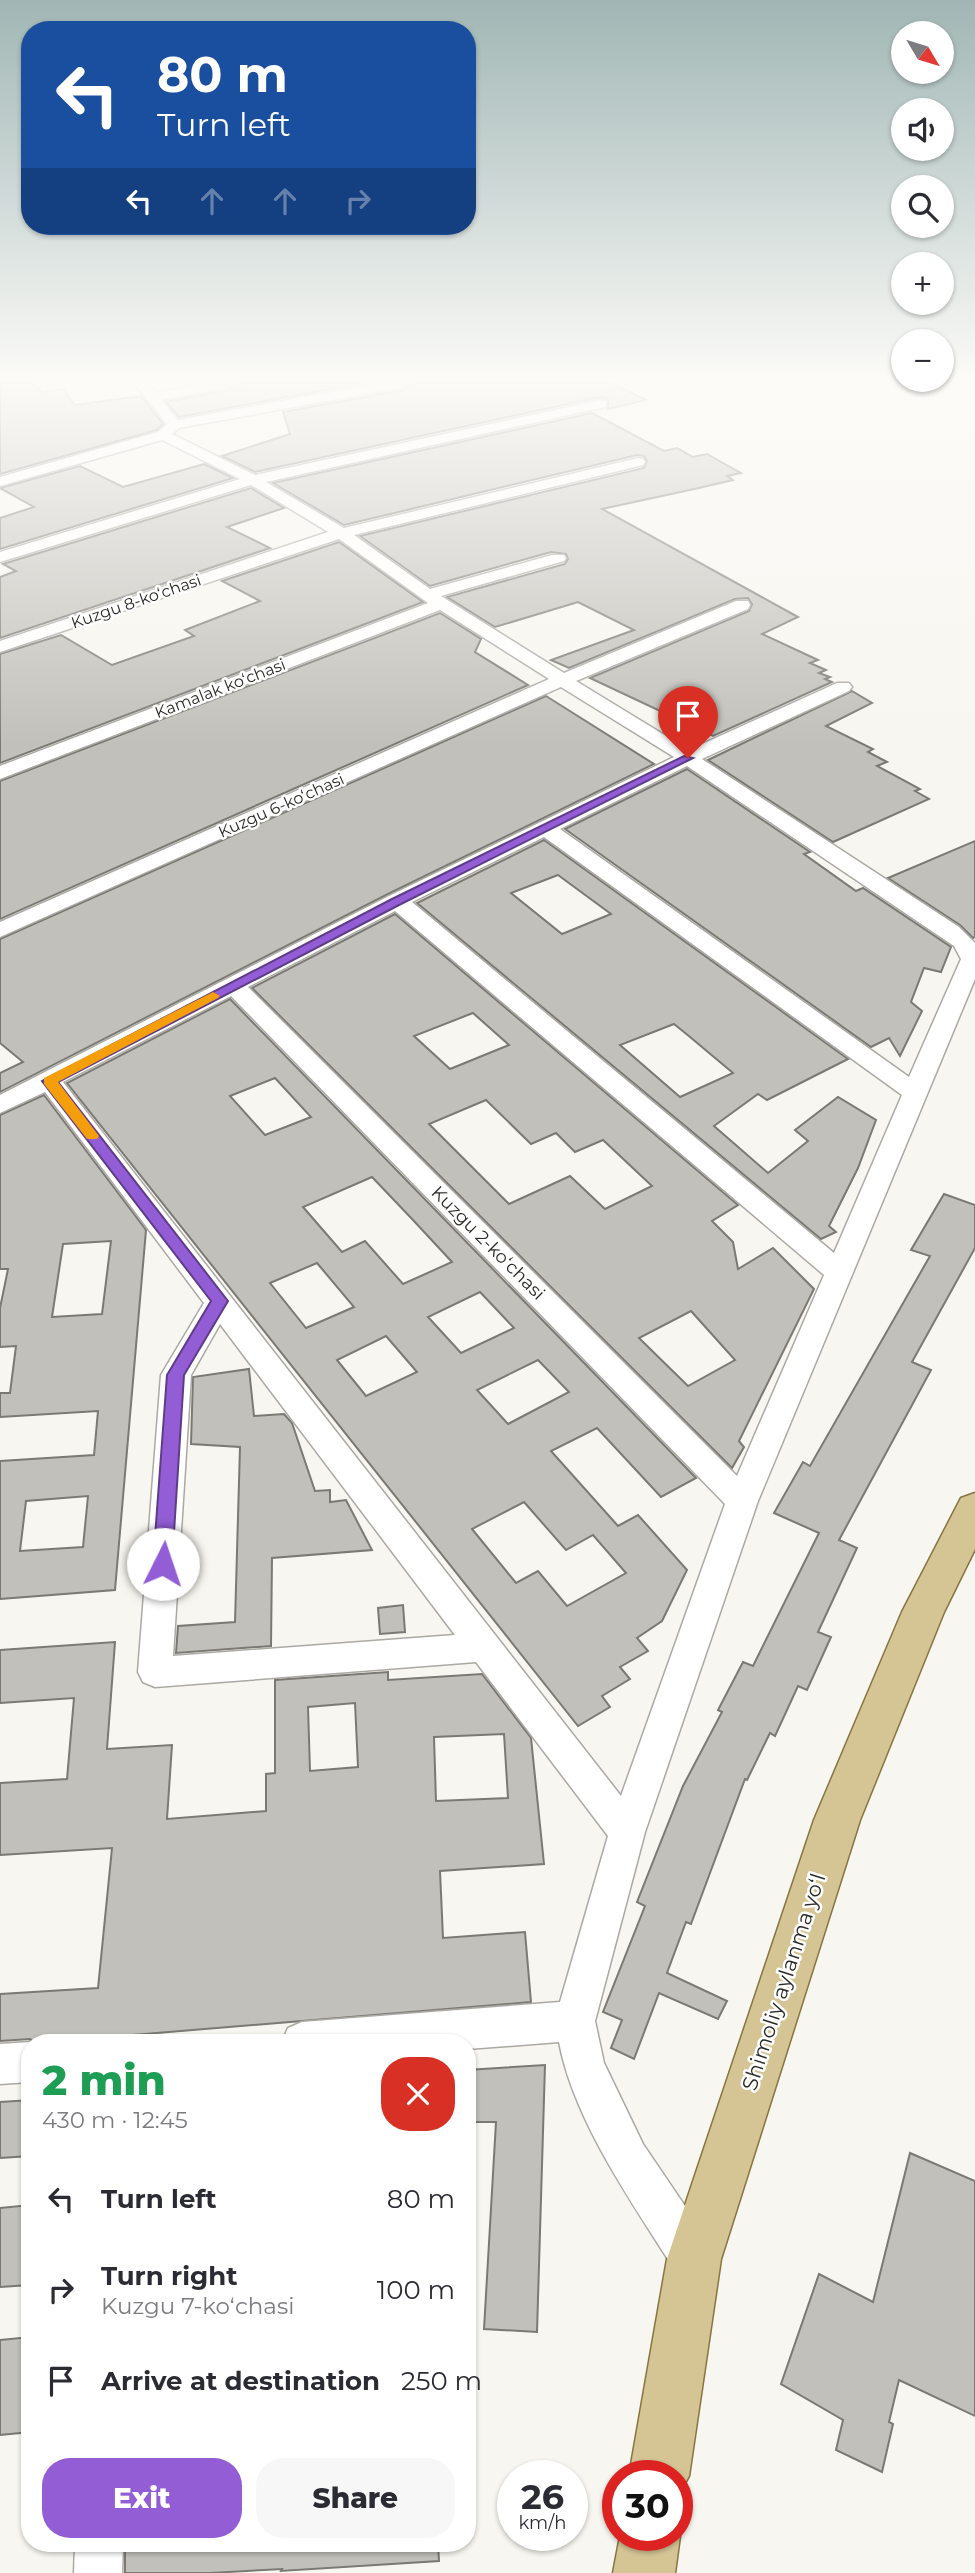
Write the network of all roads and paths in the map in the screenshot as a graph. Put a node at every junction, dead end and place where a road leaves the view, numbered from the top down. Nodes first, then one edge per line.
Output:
1 (177, 503) edge
2 (291, 503) edge
3 (460, 503) edge
4 (342, 534) junction
5 (0, 557) edge
6 (558, 558) dead end
7 (434, 600) junction
8 (742, 605) dead end
9 (0, 647) edge
10 (562, 680) junction
11 (843, 687) dead end
12 (688, 758) junction
13 (0, 773) edge
14 (545, 828) junction
15 (397, 901) junction
16 (0, 930) edge
17 (233, 985) junction
18 (49, 1081) junction
19 (915, 1093) junction
20 (0, 1105) edge
21 (839, 1272) junction
22 (220, 1301) junction
23 (742, 1501) junction
24 (975, 1509) edge
25 (486, 1647) junction
26 (627, 1832) junction
27 (575, 2021) junction
28 (406, 2034) edge
29 (21, 2063) edge
30 (0, 2064) edge
31 (694, 2259) junction
32 (662, 2460) edge
33 (648, 2551) edge
34 (99, 2552) edge
35 (98, 2573) edge
36 (644, 2573) edge

1 - 5 street
2 - 4 street
3 - 4 street, Kuzgu 8-koʻchasi
4 - 7 street
4 - 9 street, Kuzgu 8-koʻchasi
6 - 7 street, Kamalak koʻchasi
7 - 10 street
7 - 13 street, Kamalak koʻchasi
8 - 10 street, Kuzgu 6-koʻchasi
10 - 12 street
10 - 16 street, Kuzgu 6-koʻchasi
11 - 12 street
12 - 14 street
12 - 19 street
14 - 15 street
14 - 19 street
15 - 17 street
15 - 21 street
17 - 18 street
17 - 23 street, Kuzgu 2-koʻchasi
18 - 20 street
18 - 22 street
19 - 21 street
21 - 23 street
22 - 25 street
22 - 25 street
23 - 26 street
24 - 31 main road, Shimoliy aylanma yoʻl
25 - 26 street
26 - 27 street
27 - 28 street
27 - 31 street
29 - 30 street
31 - 32 main road, Shimoliy aylanma yoʻl
33 - 36 main road
34 - 35 street

